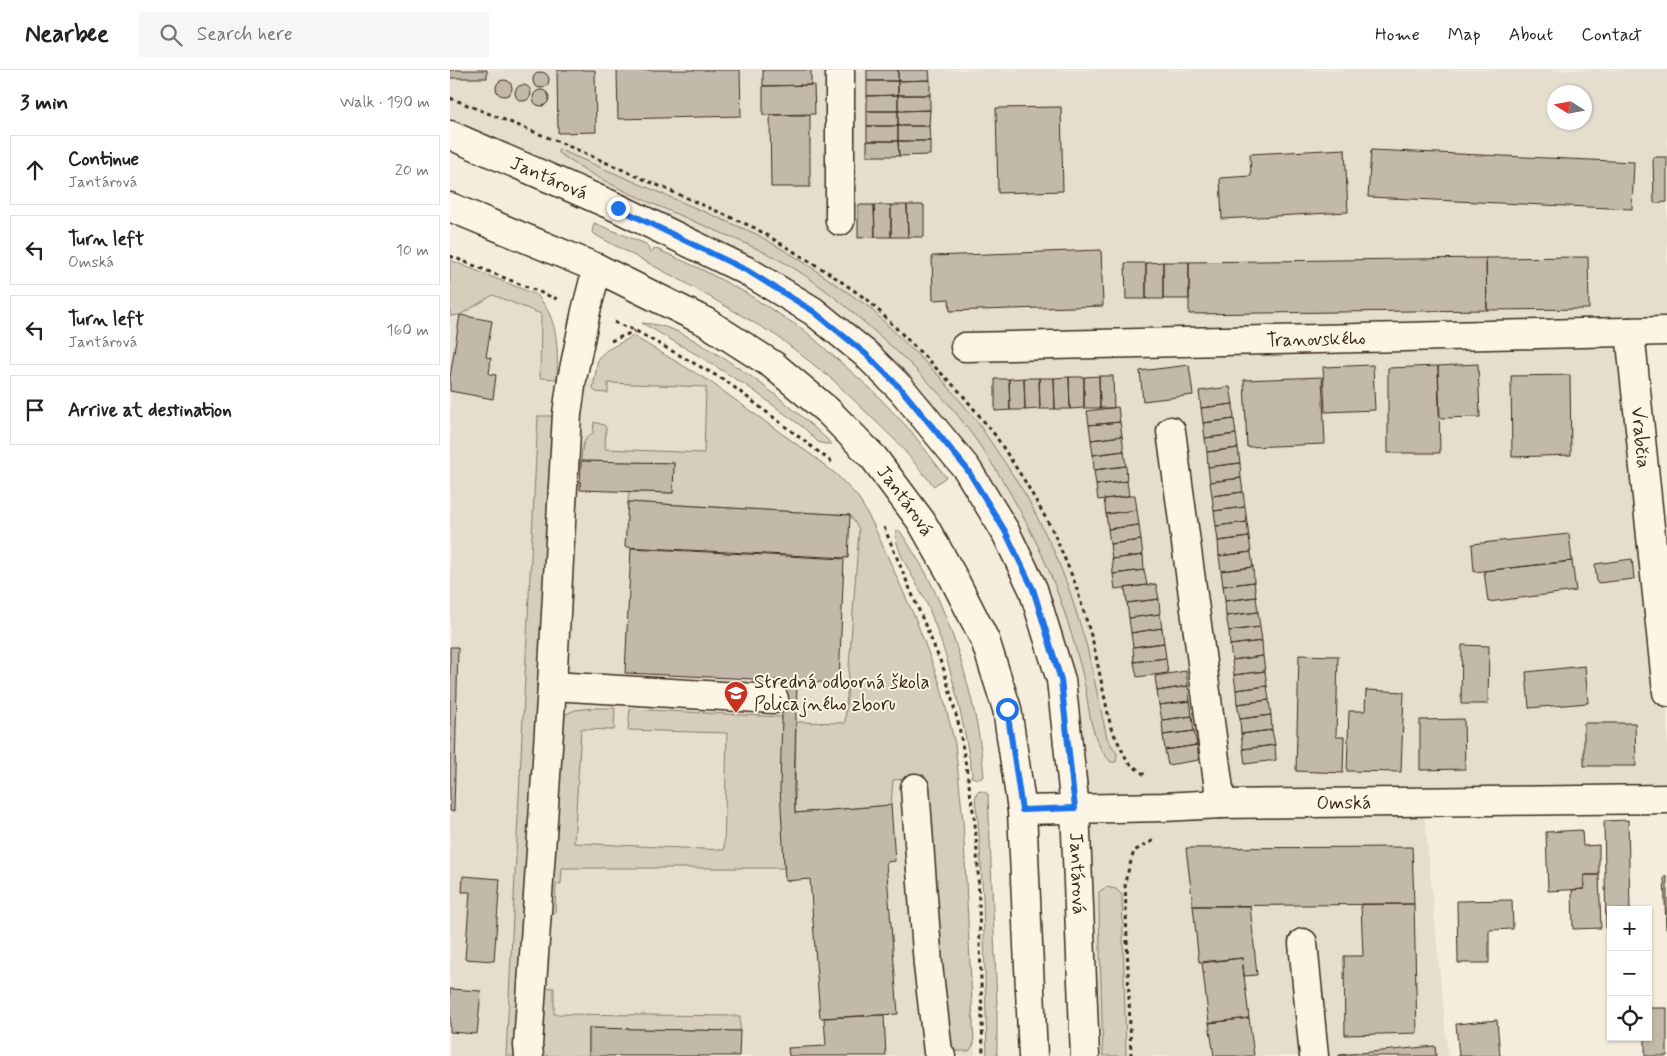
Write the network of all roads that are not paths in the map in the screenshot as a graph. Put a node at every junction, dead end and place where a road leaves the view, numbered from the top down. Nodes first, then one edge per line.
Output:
1 (840, 70) edge
2 (450, 135) edge
3 (450, 207) edge
4 (840, 221) dead end
5 (597, 268) junction
6 (1667, 331) edge
7 (1630, 332) junction
8 (965, 347) dead end
9 (1171, 431) dead end
10 (552, 686) junction
11 (1667, 692) edge
12 (774, 699) dead end
13 (915, 788) dead end
14 (1667, 799) edge
15 (1221, 804) junction
16 (1075, 808) junction
17 (1022, 810) junction
18 (1303, 944) dead end
19 (529, 1056) edge
20 (941, 1056) edge
21 (1033, 1056) edge
22 (1085, 1056) edge
23 (1314, 1056) edge

1 - 4 street
2 - 16 street, Jantárová
3 - 5 street, Jantárová
5 - 10 street
5 - 17 street, Jantárová
6 - 7 street, Tranovského
7 - 8 street, Tranovského
7 - 11 street, Vrabčia
9 - 15 street
10 - 12 street
10 - 19 street
13 - 20 street
14 - 15 street, Omská
15 - 16 street, Omská
16 - 17 street, Omská
16 - 22 street, Jantárová
17 - 21 street, Jantárová
18 - 23 street

